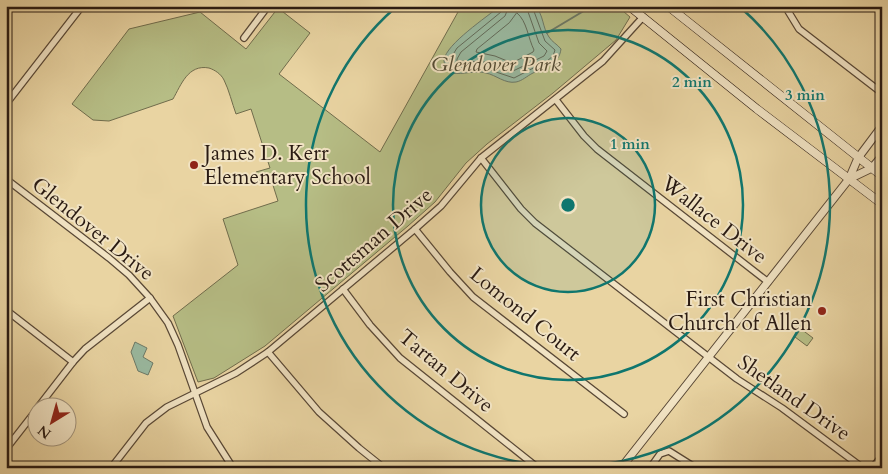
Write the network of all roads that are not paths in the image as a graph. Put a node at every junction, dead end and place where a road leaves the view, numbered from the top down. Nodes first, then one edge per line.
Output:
1 (82, 6) edge
2 (268, 6) edge
3 (629, 6) edge
4 (668, 6) edge
5 (788, 11) dead end
6 (643, 17) junction
7 (244, 38) dead end
8 (882, 93) edge
9 (556, 100) junction
10 (6, 104) edge
11 (882, 126) edge
12 (882, 156) edge
13 (481, 158) junction
14 (858, 158) junction
15 (872, 168) junction
16 (882, 176) edge
17 (849, 179) junction
18 (6, 180) edge
19 (882, 204) edge
20 (415, 229) junction
21 (768, 282) junction
22 (343, 290) junction
23 (150, 298) junction
24 (6, 310) edge
25 (268, 352) junction
26 (708, 357) junction
27 (73, 362) junction
28 (195, 393) junction
29 (47, 396) edge
30 (624, 414) dead end
31 (28, 419) edge
32 (9, 441) edge
33 (6, 449) edge
34 (882, 456) edge
35 (111, 468) edge
36 (233, 468) edge
37 (384, 468) edge
38 (538, 468) edge
39 (621, 468) edge
40 (650, 468) edge
41 (696, 468) edge
42 (863, 468) edge
43 (872, 468) edge

1 - 10 street
2 - 7 street
3 - 6 main road
4 - 14 main road
5 - 8 street
6 - 9 street, Scottsman Drive
6 - 17 main road
9 - 13 street, Scottsman Drive
9 - 21 street, Wallace Drive
11 - 14 street
12 - 15 street
13 - 20 street, Scottsman Drive
13 - 26 street, Shetland Drive
14 - 15 main road
14 - 17 street
15 - 16 main road
15 - 17 street
17 - 19 main road
17 - 21 street
18 - 23 street, Glendover Drive
20 - 22 street, Scottsman Drive
20 - 30 street, Lomond Court
21 - 26 street
22 - 25 street, Scottsman Drive
22 - 38 street, Tartan Drive
23 - 27 street
23 - 28 street, Glendover Drive
24 - 27 street
25 - 28 street, Scottsman Drive
25 - 37 street
26 - 39 street
26 - 42 street, Shetland Drive
27 - 29 street
28 - 35 street, Scottsman Drive
28 - 36 street, Glendover Drive
31 - 32 street
32 - 33 street
34 - 43 street
40 - 41 street

